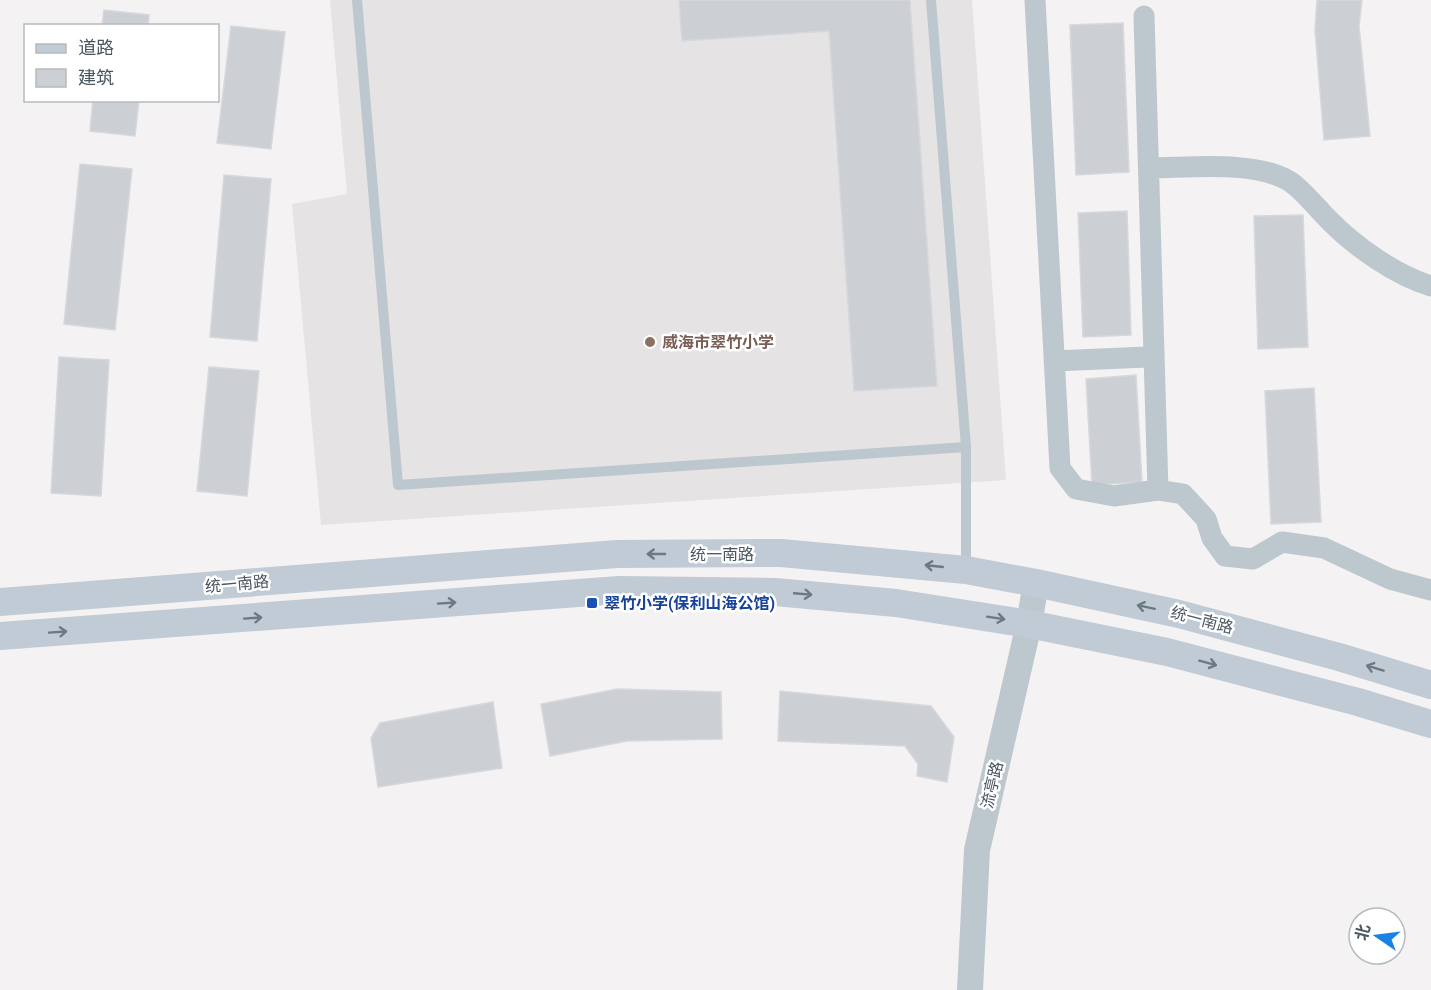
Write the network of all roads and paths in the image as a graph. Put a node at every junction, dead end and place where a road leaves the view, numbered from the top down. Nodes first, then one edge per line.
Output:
1 (357, 0) edge
2 (931, 0) edge
3 (1035, 0) edge
4 (1144, 16) dead end
5 (1149, 168) junction
6 (1431, 286) edge
7 (1147, 357) dead end
8 (1054, 362) junction
9 (966, 447) junction
10 (1158, 490) junction
11 (966, 570) junction
12 (1036, 584) junction
13 (1431, 590) edge
14 (0, 602) edge
15 (1029, 624) junction
16 (0, 636) edge
17 (1431, 685) edge
18 (1431, 724) edge
19 (970, 990) edge

1 - 9 lane
2 - 9 lane
3 - 8 street
4 - 5 street
5 - 6 street
5 - 10 street
7 - 8 street
8 - 10 street
9 - 11 lane
10 - 13 street
11 - 12 main road, 统一南路
11 -> 14 main road, 统一南路
12 - 15 street, 流亭路
17 -> 12 main road, 统一南路
16 -> 15 main road, 统一南路
15 -> 18 main road, 统一南路
15 - 19 street, 流亭路

